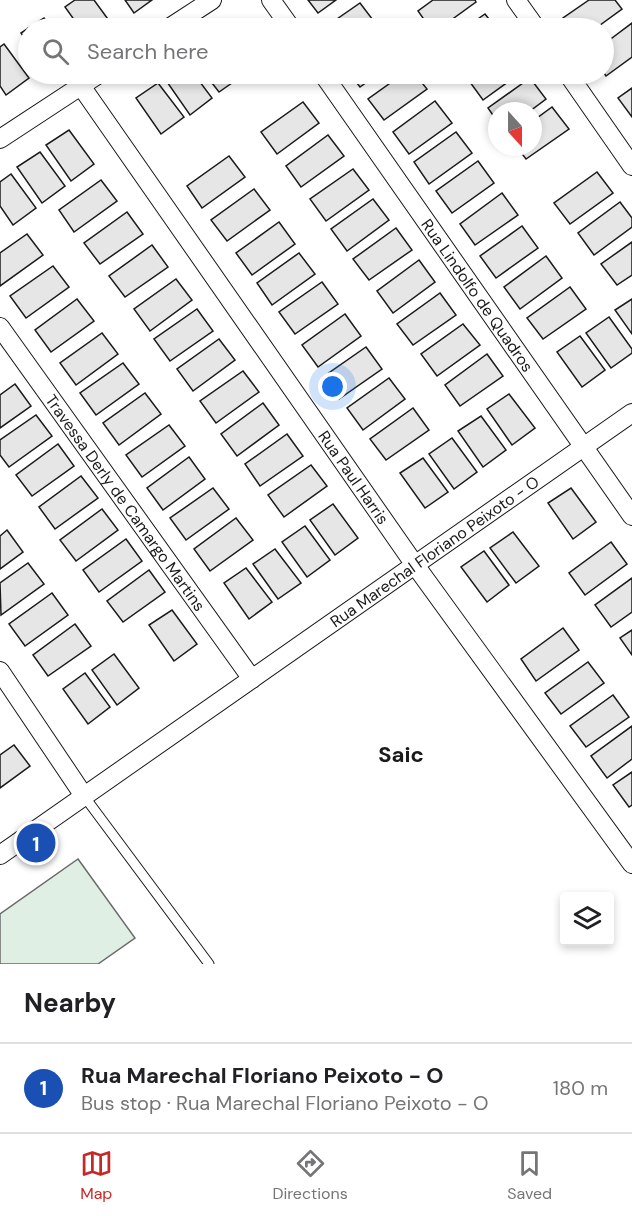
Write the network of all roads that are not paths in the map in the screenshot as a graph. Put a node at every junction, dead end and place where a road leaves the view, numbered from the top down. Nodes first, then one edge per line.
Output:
1 (212, 0) edge
2 (271, 0) edge
3 (516, 0) edge
4 (184, 18) edge
5 (284, 18) edge
6 (529, 18) edge
7 (84, 84) edge
8 (329, 84) edge
9 (575, 84) edge
10 (81, 86) junction
11 (0, 138) edge
12 (632, 166) edge
13 (0, 327) edge
14 (632, 413) edge
15 (584, 447) junction
16 (632, 516) edge
17 (415, 565) junction
18 (0, 671) edge
19 (252, 680) junction
20 (84, 796) junction
21 (0, 855) edge
22 (632, 864) edge
23 (209, 964) edge

1 - 4 street
2 - 5 street
3 - 6 street
7 - 10 street
8 - 15 street, Rua Lindolfo de Quadros
9 - 12 street
10 - 11 street
10 - 17 street, Rua Paul Harris
13 - 19 street, Travessa Derly de Camargo Martins
14 - 15 street, Rua Marechal Floriano Peixoto - O
15 - 16 street, Rua Lindolfo de Quadros
15 - 17 street, Rua Marechal Floriano Peixoto - O
17 - 19 street, Rua Marechal Floriano Peixoto - O
17 - 22 street, Rua Paul Harris
18 - 20 street
19 - 20 street, Rua Marechal Floriano Peixoto - O
20 - 21 street, Rua Marechal Floriano Peixoto - O
20 - 23 lane

